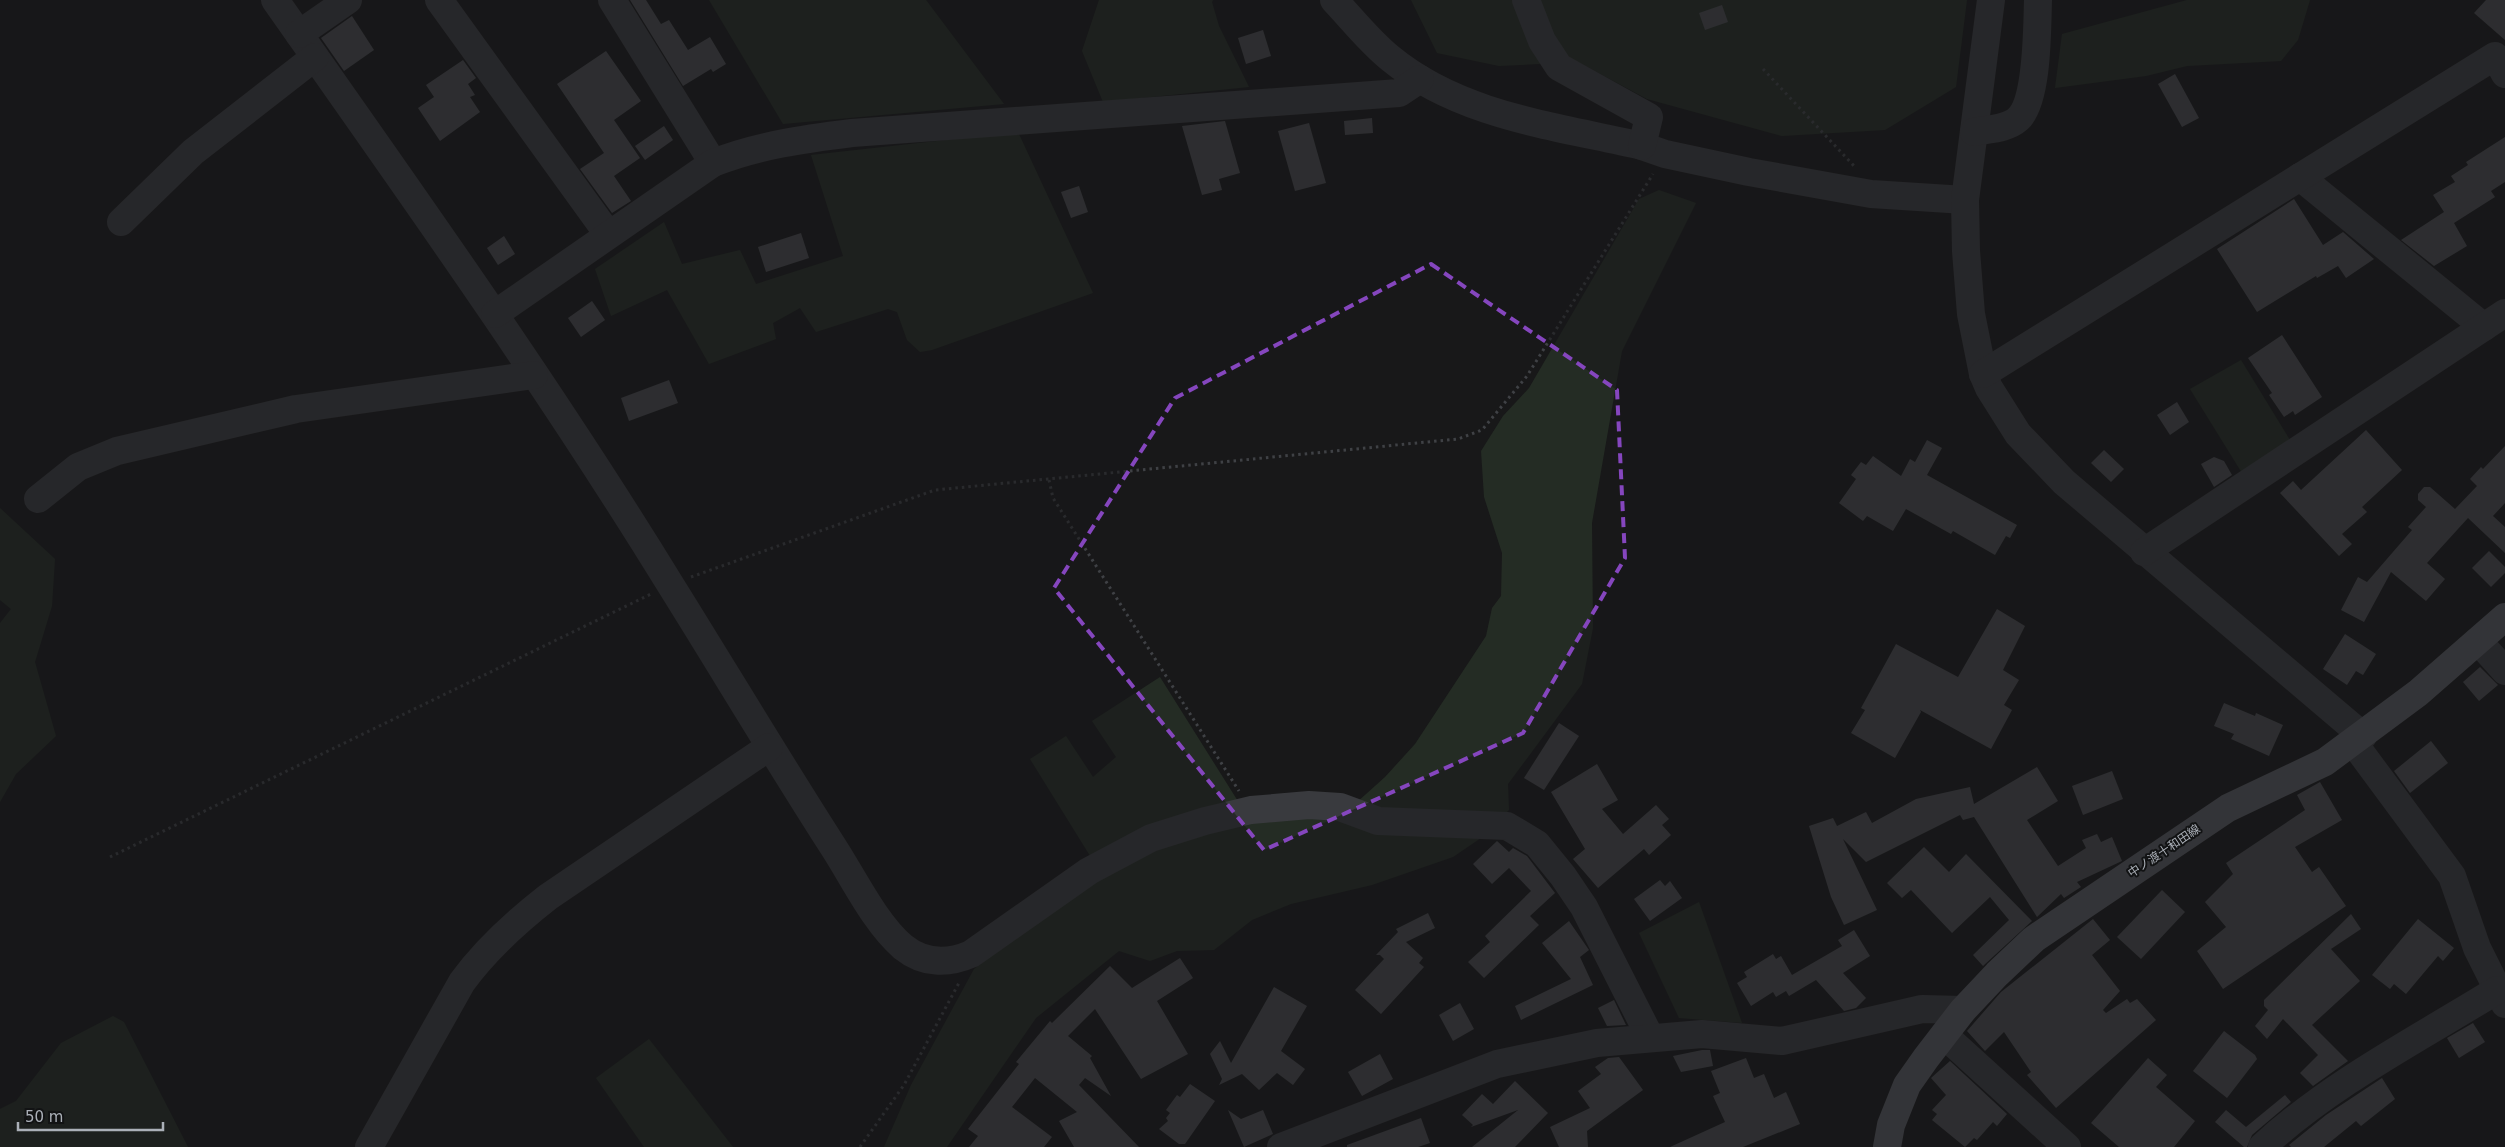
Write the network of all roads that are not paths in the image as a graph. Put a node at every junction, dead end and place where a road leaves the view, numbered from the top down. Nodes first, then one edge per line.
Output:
1 (275, 0) edge
2 (348, 0) edge
3 (439, 0) edge
4 (612, 0) edge
5 (1334, 0) edge
6 (1526, 0) edge
7 (1991, 0) edge
8 (2038, 0) edge
9 (298, 34) junction
10 (315, 57) junction
11 (2505, 74) edge
12 (1420, 79) junction
13 (1974, 132) junction
14 (1654, 150) junction
15 (713, 163) junction
16 (2300, 177) junction
17 (1965, 200) junction
18 (121, 222) dead end
19 (608, 234) junction
20 (495, 314) junction
21 (2495, 320) edge
22 (1983, 374) junction
23 (534, 375) junction
24 (38, 499) dead end
25 (2144, 552) junction
26 (2505, 617) edge
27 (2478, 641) junction
28 (2505, 671) edge
29 (2358, 739) junction
30 (769, 747) junction
31 (2501, 997) edge
32 (1963, 1010) junction
33 (1944, 1035) junction
34 (1650, 1037) junction
35 (369, 1147) edge
36 (1281, 1147) edge
37 (1887, 1147) edge
38 (2067, 1147) edge
39 (2262, 1147) edge

1 - 9 street
2 - 9 street
3 - 19 street
4 - 15 street
5 - 12 street
6 - 14 street
7 - 13 street
8 - 13 street
9 - 10 street
10 - 18 street
10 - 20 street
11 - 16 street
12 - 14 street
12 - 15 street
13 - 17 street
14 - 17 street
15 - 19 street
16 - 21 street
16 - 22 street
17 - 22 street
19 - 20 street
20 - 23 street
21 - 25 street
22 - 25 street
23 - 24 street
23 - 30 street
25 - 29 street
26 - 27 main road, 中ノ渡十和田線
27 - 28 street
27 - 29 main road, 中ノ渡十和田線
29 - 31 street
29 - 32 main road, 中ノ渡十和田線
30 - 34 street
30 - 35 street
31 - 39 street
32 - 33 main road, 中ノ渡十和田線
32 - 34 street
33 - 37 main road, 中ノ渡十和田線
33 - 38 street
34 - 36 street

